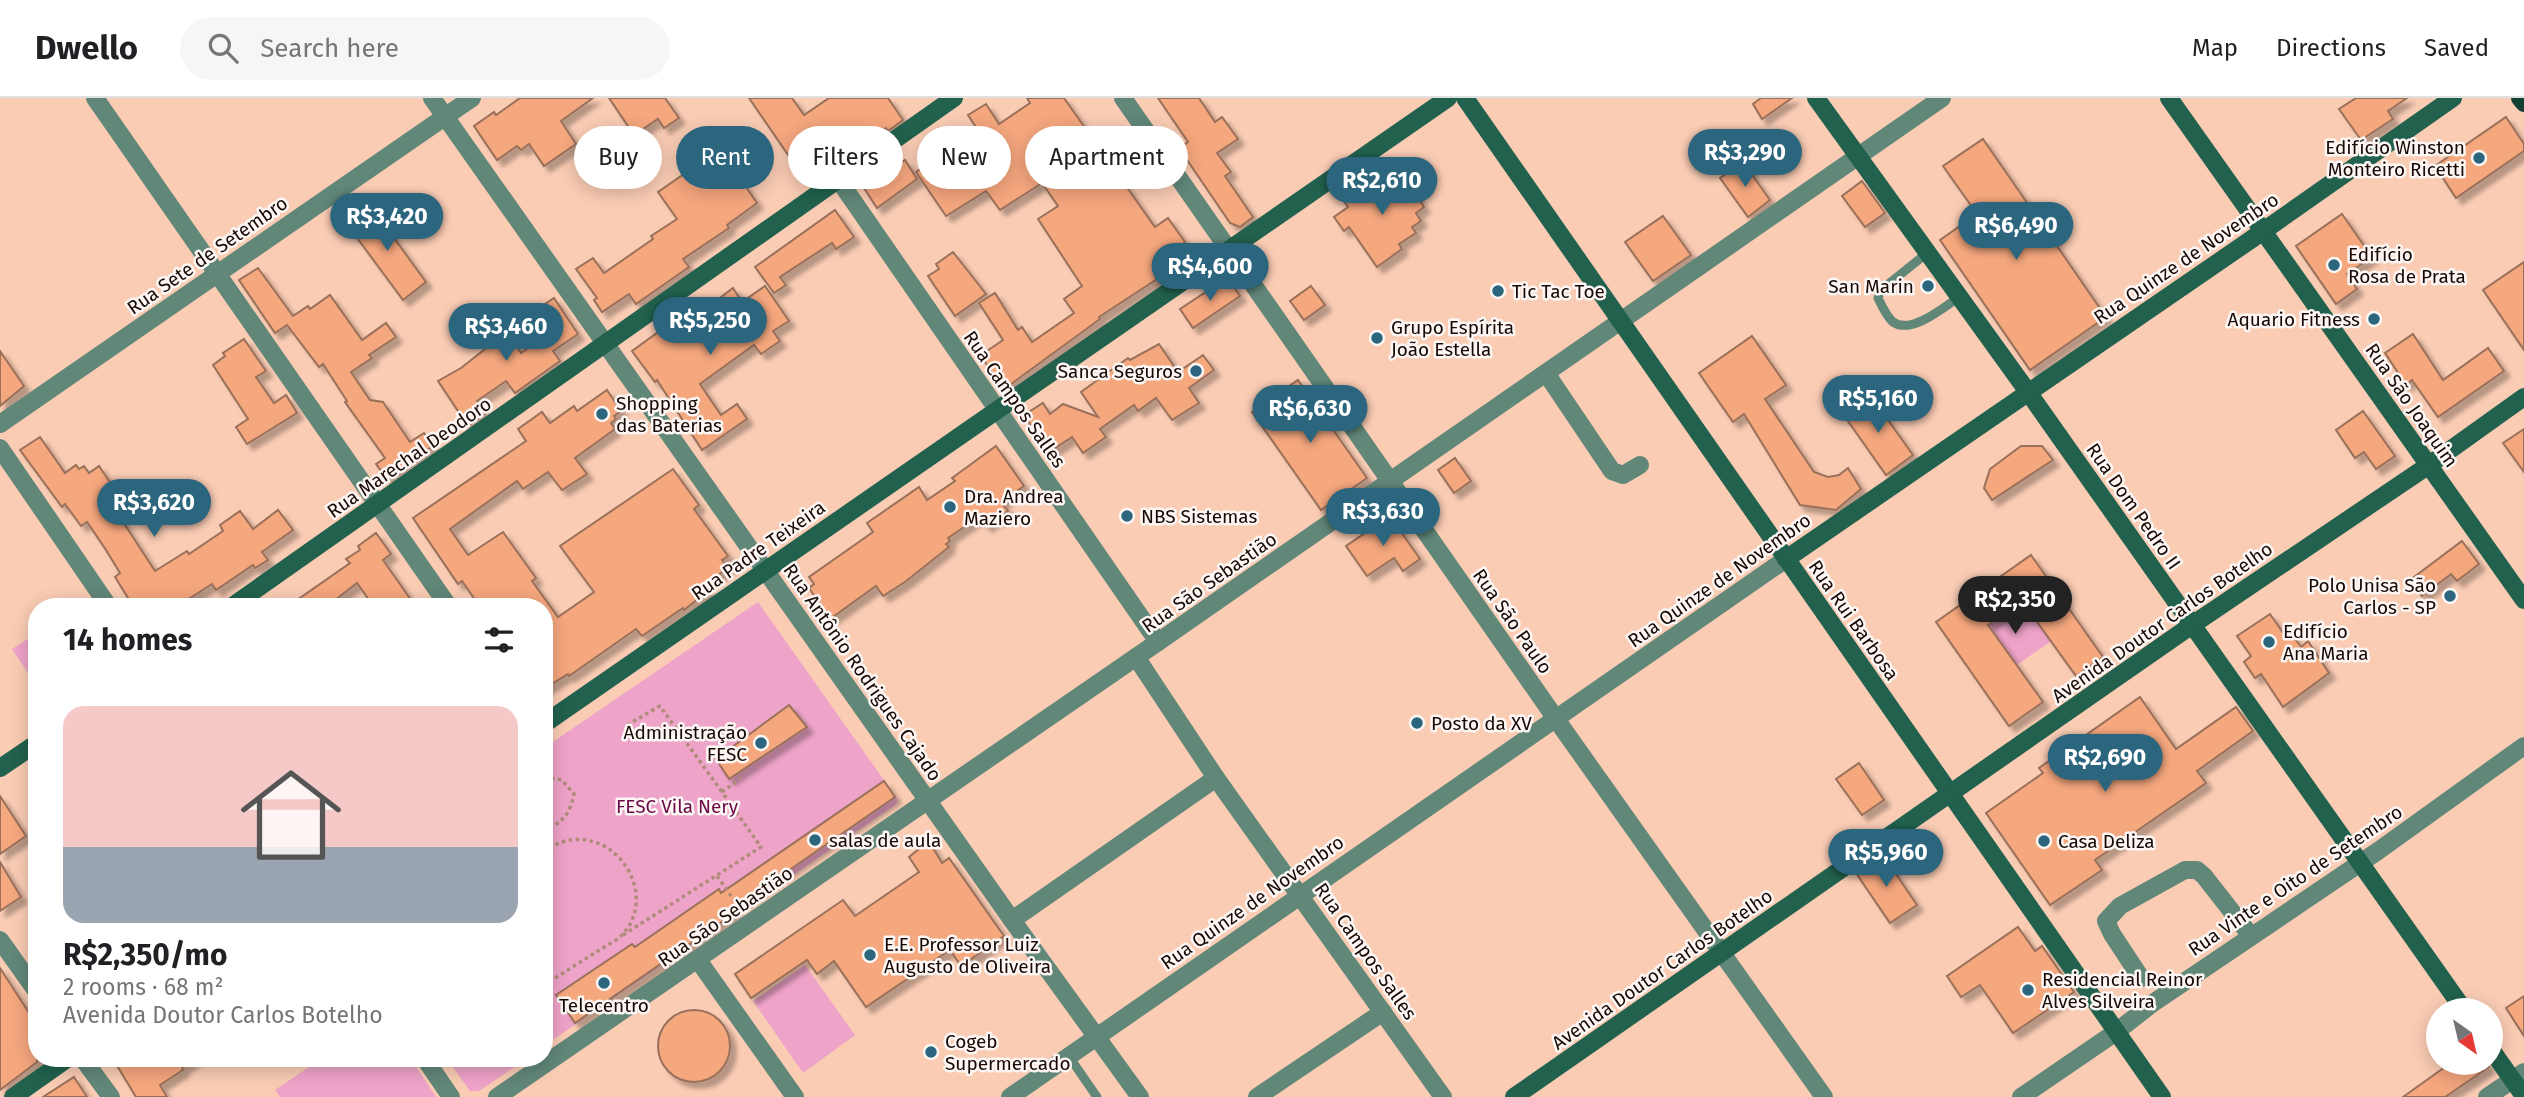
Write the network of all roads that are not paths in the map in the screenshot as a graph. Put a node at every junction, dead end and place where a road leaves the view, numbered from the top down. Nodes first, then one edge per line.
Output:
1 (95, 98) edge
2 (432, 98) edge
3 (472, 98) edge
4 (954, 98) edge
5 (1123, 98) edge
6 (1448, 98) edge
7 (1465, 98) edge
8 (1816, 98) edge
9 (1942, 98) edge
10 (2169, 98) edge
11 (2453, 98) edge
12 (2520, 98) edge
13 (2524, 103) edge
14 (445, 117) junction
15 (903, 134) edge
16 (1858, 157) junction
17 (824, 189) edge
18 (845, 189) edge
19 (2264, 231) junction
20 (1230, 249) junction
21 (1927, 253) junction
22 (216, 274) junction
23 (1959, 298) junction
24 (1620, 322) junction
25 (607, 344) junction
26 (1546, 373) junction
27 (2028, 392) junction
28 (2524, 397) edge
29 (996, 410) junction
30 (0, 424) edge
31 (0, 448) edge
32 (2429, 465) junction
33 (1640, 466) dead end
34 (1391, 481) junction
35 (378, 505) junction
36 (1786, 559) junction
37 (766, 570) junction
38 (103, 598) edge
39 (244, 598) edge
40 (443, 598) edge
41 (2524, 600) edge
42 (2192, 625) junction
43 (1158, 642) junction
44 (1136, 657) junction
45 (553, 718) edge
46 (1556, 719) junction
47 (2524, 746) edge
48 (28, 749) edge
49 (0, 768) edge
50 (1216, 778) junction
51 (1950, 795) junction
52 (928, 800) junction
53 (2361, 862) junction
54 (1300, 895) junction
55 (1012, 920) junction
56 (2251, 936) junction
57 (0, 940) edge
58 (1721, 953) junction
59 (698, 960) junction
60 (2141, 978) dead end
61 (28, 979) edge
62 (2456, 998) edge
63 (1383, 1012) junction
64 (2116, 1032) junction
65 (1095, 1037) junction
66 (1068, 1055) junction
67 (553, 1059) edge
68 (2503, 1061) edge
69 (56, 1067) edge
70 (89, 1067) edge
71 (430, 1067) edge
72 (541, 1067) edge
73 (2519, 1076) edge
74 (2524, 1096) edge
75 (13, 1097) edge
76 (111, 1097) edge
77 (451, 1097) edge
78 (497, 1097) edge
79 (795, 1097) edge
80 (1010, 1097) edge
81 (1097, 1097) edge
82 (1140, 1097) edge
83 (1257, 1097) edge
84 (1443, 1097) edge
85 (1514, 1097) edge
86 (1824, 1097) edge
87 (2021, 1097) edge
88 (2162, 1097) edge
89 (2487, 1097) edge

1 - 22 street
2 - 14 street, Rua Antônio Rodrigues Cajado
3 - 14 street, Rua Sete de Setembro
4 - 15 main road, Rua Marechal Deodoro
5 - 20 street, Rua São Paulo
6 - 20 main road, Rua Padre Teixeira
7 - 24 main road, Rua Rui Barbosa
8 - 16 main road, Rua Dom Pedro II
9 - 16 street, Rua São Sebastião
10 - 19 main road, Rua São Joaquim
11 - 19 main road, Rua Quinze de Novembro
12 - 13 main road
14 - 22 street, Rua Sete de Setembro
14 - 25 street, Rua Antônio Rodrigues Cajado
16 - 21 main road, Rua Dom Pedro II
16 - 24 street, Rua São Sebastião
17 - 25 main road, Rua Marechal Deodoro
18 - 29 street, Rua Campos Salles
19 - 27 main road, Rua Quinze de Novembro
19 - 32 main road, Rua São Joaquim
20 - 29 main road, Rua Padre Teixeira
20 - 34 street, Rua São Paulo
21 - 23 main road, Rua Dom Pedro II
21 - 23 lane
22 - 30 street, Rua Sete de Setembro
22 - 35 street
23 - 27 main road, Rua Dom Pedro II
24 - 26 street, Rua São Sebastião
24 - 36 main road, Rua Rui Barbosa
25 - 35 main road, Rua Marechal Deodoro
25 - 37 street, Rua Antônio Rodrigues Cajado
26 - 33 street
26 - 34 street, Rua São Sebastião
27 - 36 main road, Rua Quinze de Novembro
27 - 42 main road, Rua Dom Pedro II
28 - 32 main road, Avenida Doutor Carlos Botelho
29 - 37 main road, Rua Padre Teixeira
29 - 43 street, Rua Campos Salles
31 - 38 street
32 - 41 main road, Rua São Joaquim
32 - 42 main road, Avenida Doutor Carlos Botelho
34 - 43 street, Rua São Sebastião
34 - 46 street, Rua São Paulo
35 - 39 main road, Rua Marechal Deodoro
35 - 40 street
36 - 46 street, Rua Quinze de Novembro
36 - 51 main road, Rua Rui Barbosa
37 - 45 main road, Rua Padre Teixeira
37 - 52 street, Rua Antônio Rodrigues Cajado
42 - 51 main road, Avenida Doutor Carlos Botelho
42 - 53 main road, Rua Dom Pedro II
43 - 44 street, Rua São Sebastião
44 - 50 street, Rua Campos Salles
44 - 52 street, Rua São Sebastião
46 - 54 street, Rua Quinze de Novembro
46 - 58 street, Rua São Paulo
47 - 53 street, Rua Vinte e Oito de Setembro
48 - 49 main road
50 - 54 street, Rua Campos Salles
50 - 55 street
51 - 58 main road, Avenida Doutor Carlos Botelho
51 - 64 main road, Rua Rui Barbosa
52 - 55 street, Rua Antônio Rodrigues Cajado
52 - 59 street, Rua São Sebastião
53 - 56 street, Rua Vinte e Oito de Setembro
53 - 62 main road, Rua Dom Pedro II
54 - 63 street, Rua Campos Salles
54 - 65 street, Rua Quinze de Novembro
55 - 65 street, Rua Antônio Rodrigues Cajado
56 - 60 street
56 - 64 street, Rua Vinte e Oito de Setembro
57 - 61 street
58 - 85 main road, Avenida Doutor Carlos Botelho
58 - 86 street, Rua São Paulo
59 - 67 street, Rua São Sebastião
59 - 79 street
63 - 83 street
63 - 84 street, Rua Campos Salles
64 - 87 street, Rua Vinte e Oito de Setembro
64 - 88 main road, Rua Rui Barbosa
65 - 66 street, Rua Quinze de Novembro
65 - 82 street, Rua Antônio Rodrigues Cajado
66 - 80 street, Rua Quinze de Novembro
66 - 81 lane
68 - 73 main road
69 - 75 main road
70 - 76 street
71 - 77 street
72 - 78 street, Rua São Sebastião
73 - 74 main road
73 - 89 street

